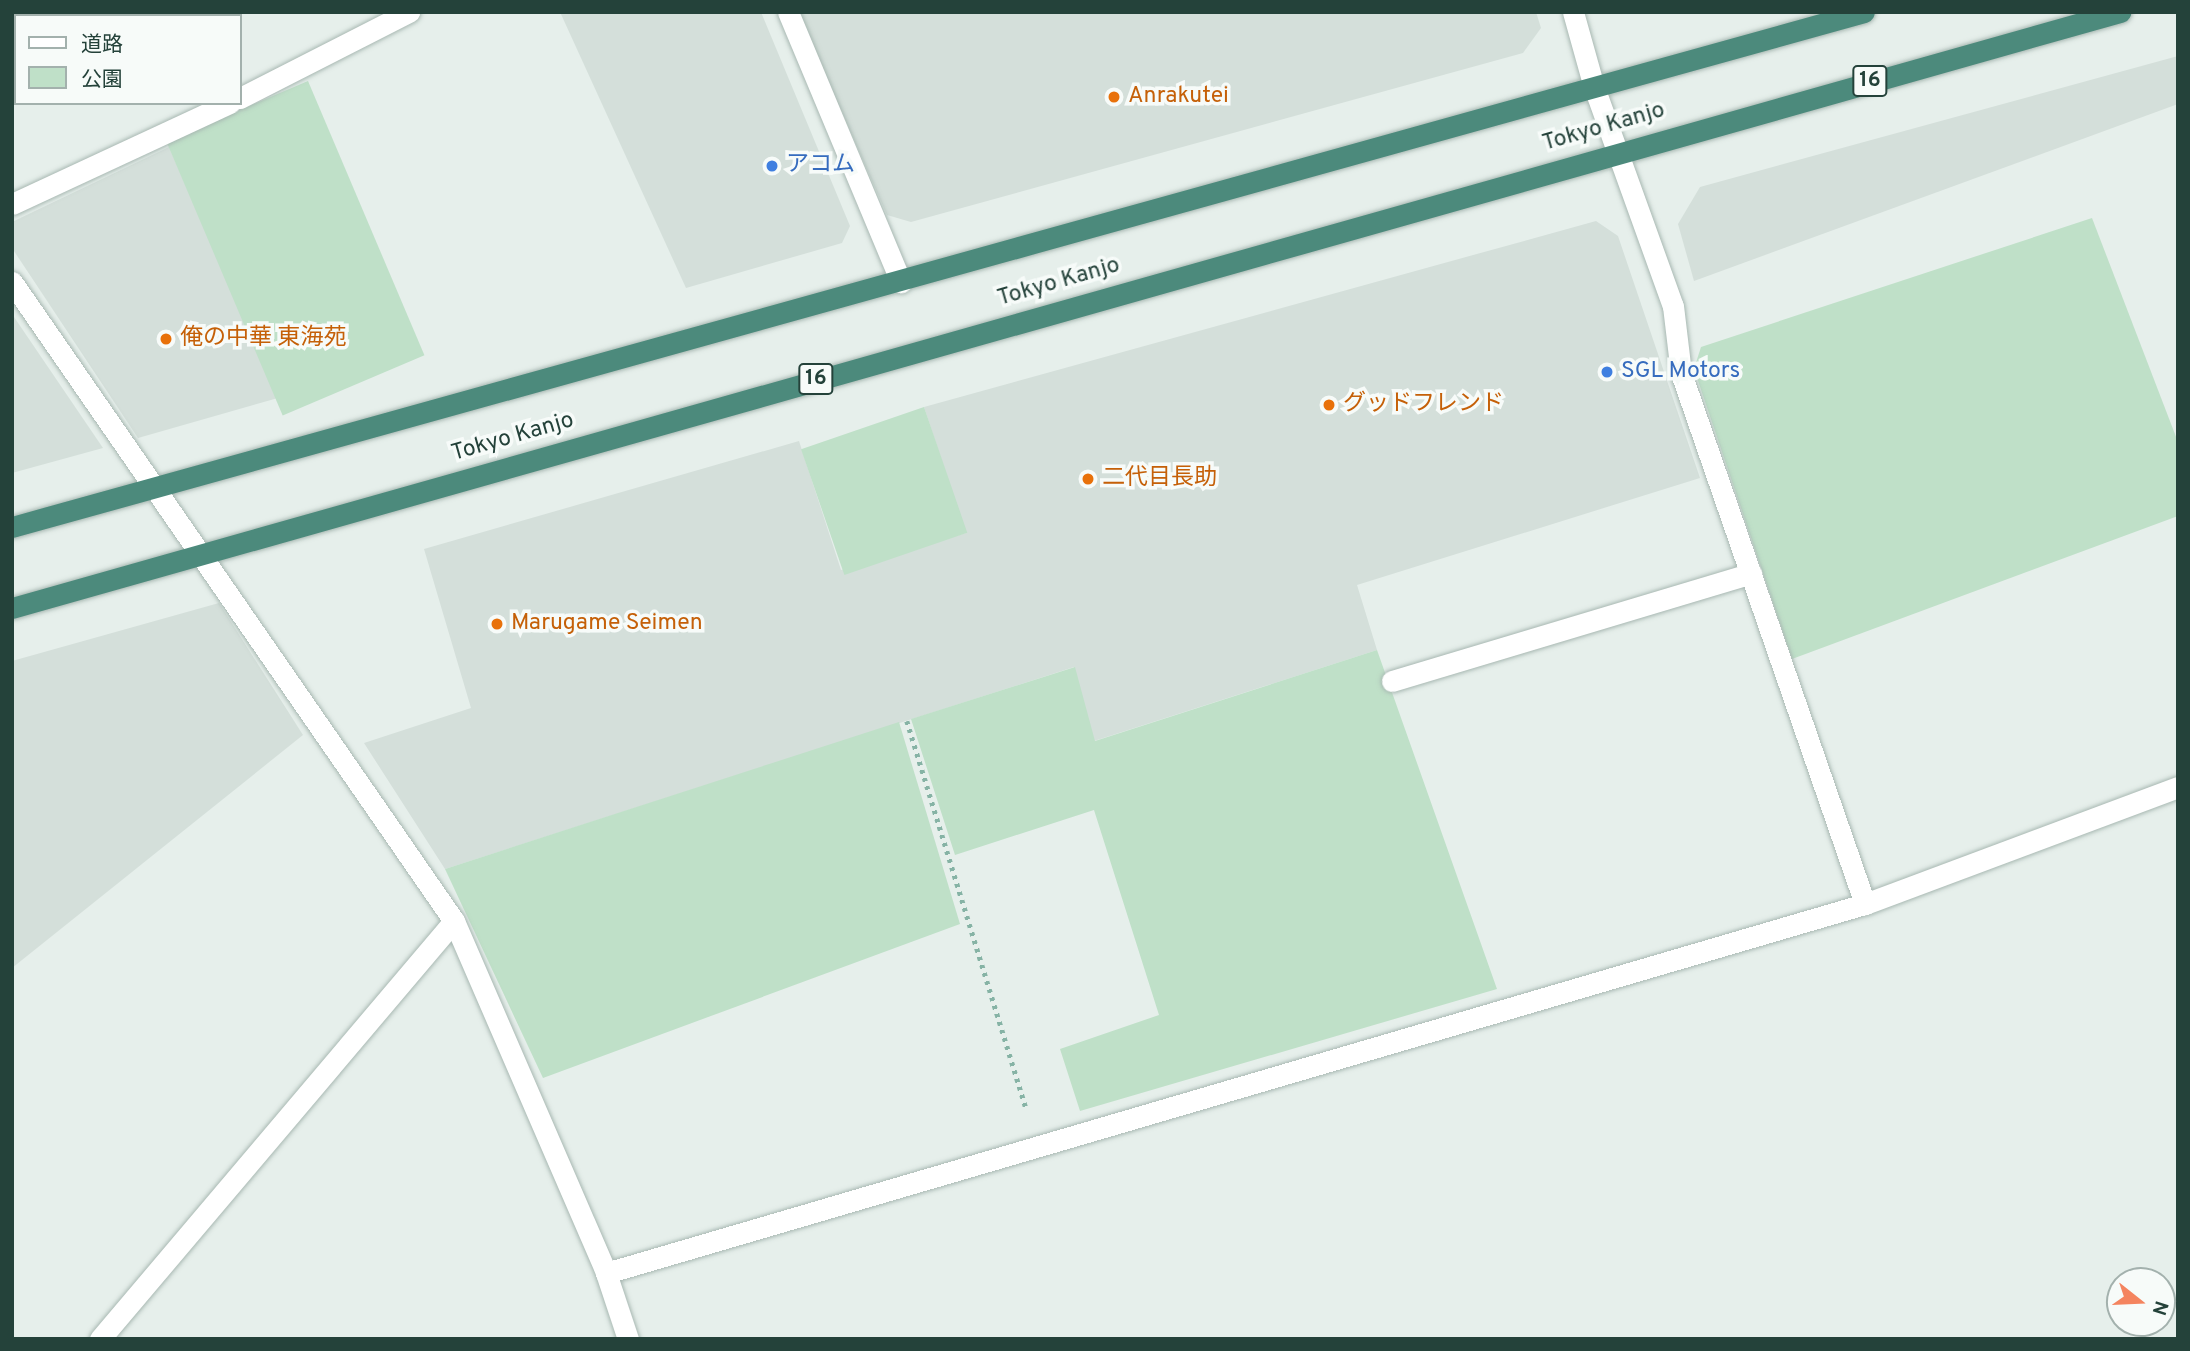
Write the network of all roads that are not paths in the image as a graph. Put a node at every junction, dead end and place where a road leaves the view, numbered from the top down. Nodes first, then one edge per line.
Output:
1 (409, 12) edge
2 (788, 12) edge
3 (1573, 12) edge
4 (1864, 12) edge
5 (2120, 12) edge
6 (1594, 87) junction
7 (242, 98) edge
8 (222, 105) edge
9 (194, 112) edge
10 (1620, 151) junction
11 (12, 204) edge
12 (12, 282) edge
13 (901, 282) junction
14 (154, 488) junction
15 (12, 527) edge
16 (204, 554) junction
17 (1751, 573) junction
18 (12, 608) edge
19 (1392, 681) dead end
20 (2178, 787) edge
21 (1866, 904) junction
22 (454, 921) junction
23 (606, 1273) junction
24 (100, 1339) edge
25 (628, 1339) edge

1 - 7 street
2 - 13 street
3 - 6 street
4 - 6 highway, Tokyo Kanjo
5 - 10 highway, Tokyo Kanjo / 16
6 - 10 street
6 - 13 highway, Tokyo Kanjo
8 - 9 street
9 - 11 street
10 - 16 highway, Tokyo Kanjo / 16
10 - 17 street
12 - 14 street
13 - 14 highway, Tokyo Kanjo
14 - 15 highway, Tokyo Kanjo
14 - 16 street
16 - 18 highway, Tokyo Kanjo / 16
16 - 22 street
17 - 19 street
17 - 21 street
20 - 21 street
21 - 23 street
22 - 23 street
22 - 24 street
23 - 25 street

